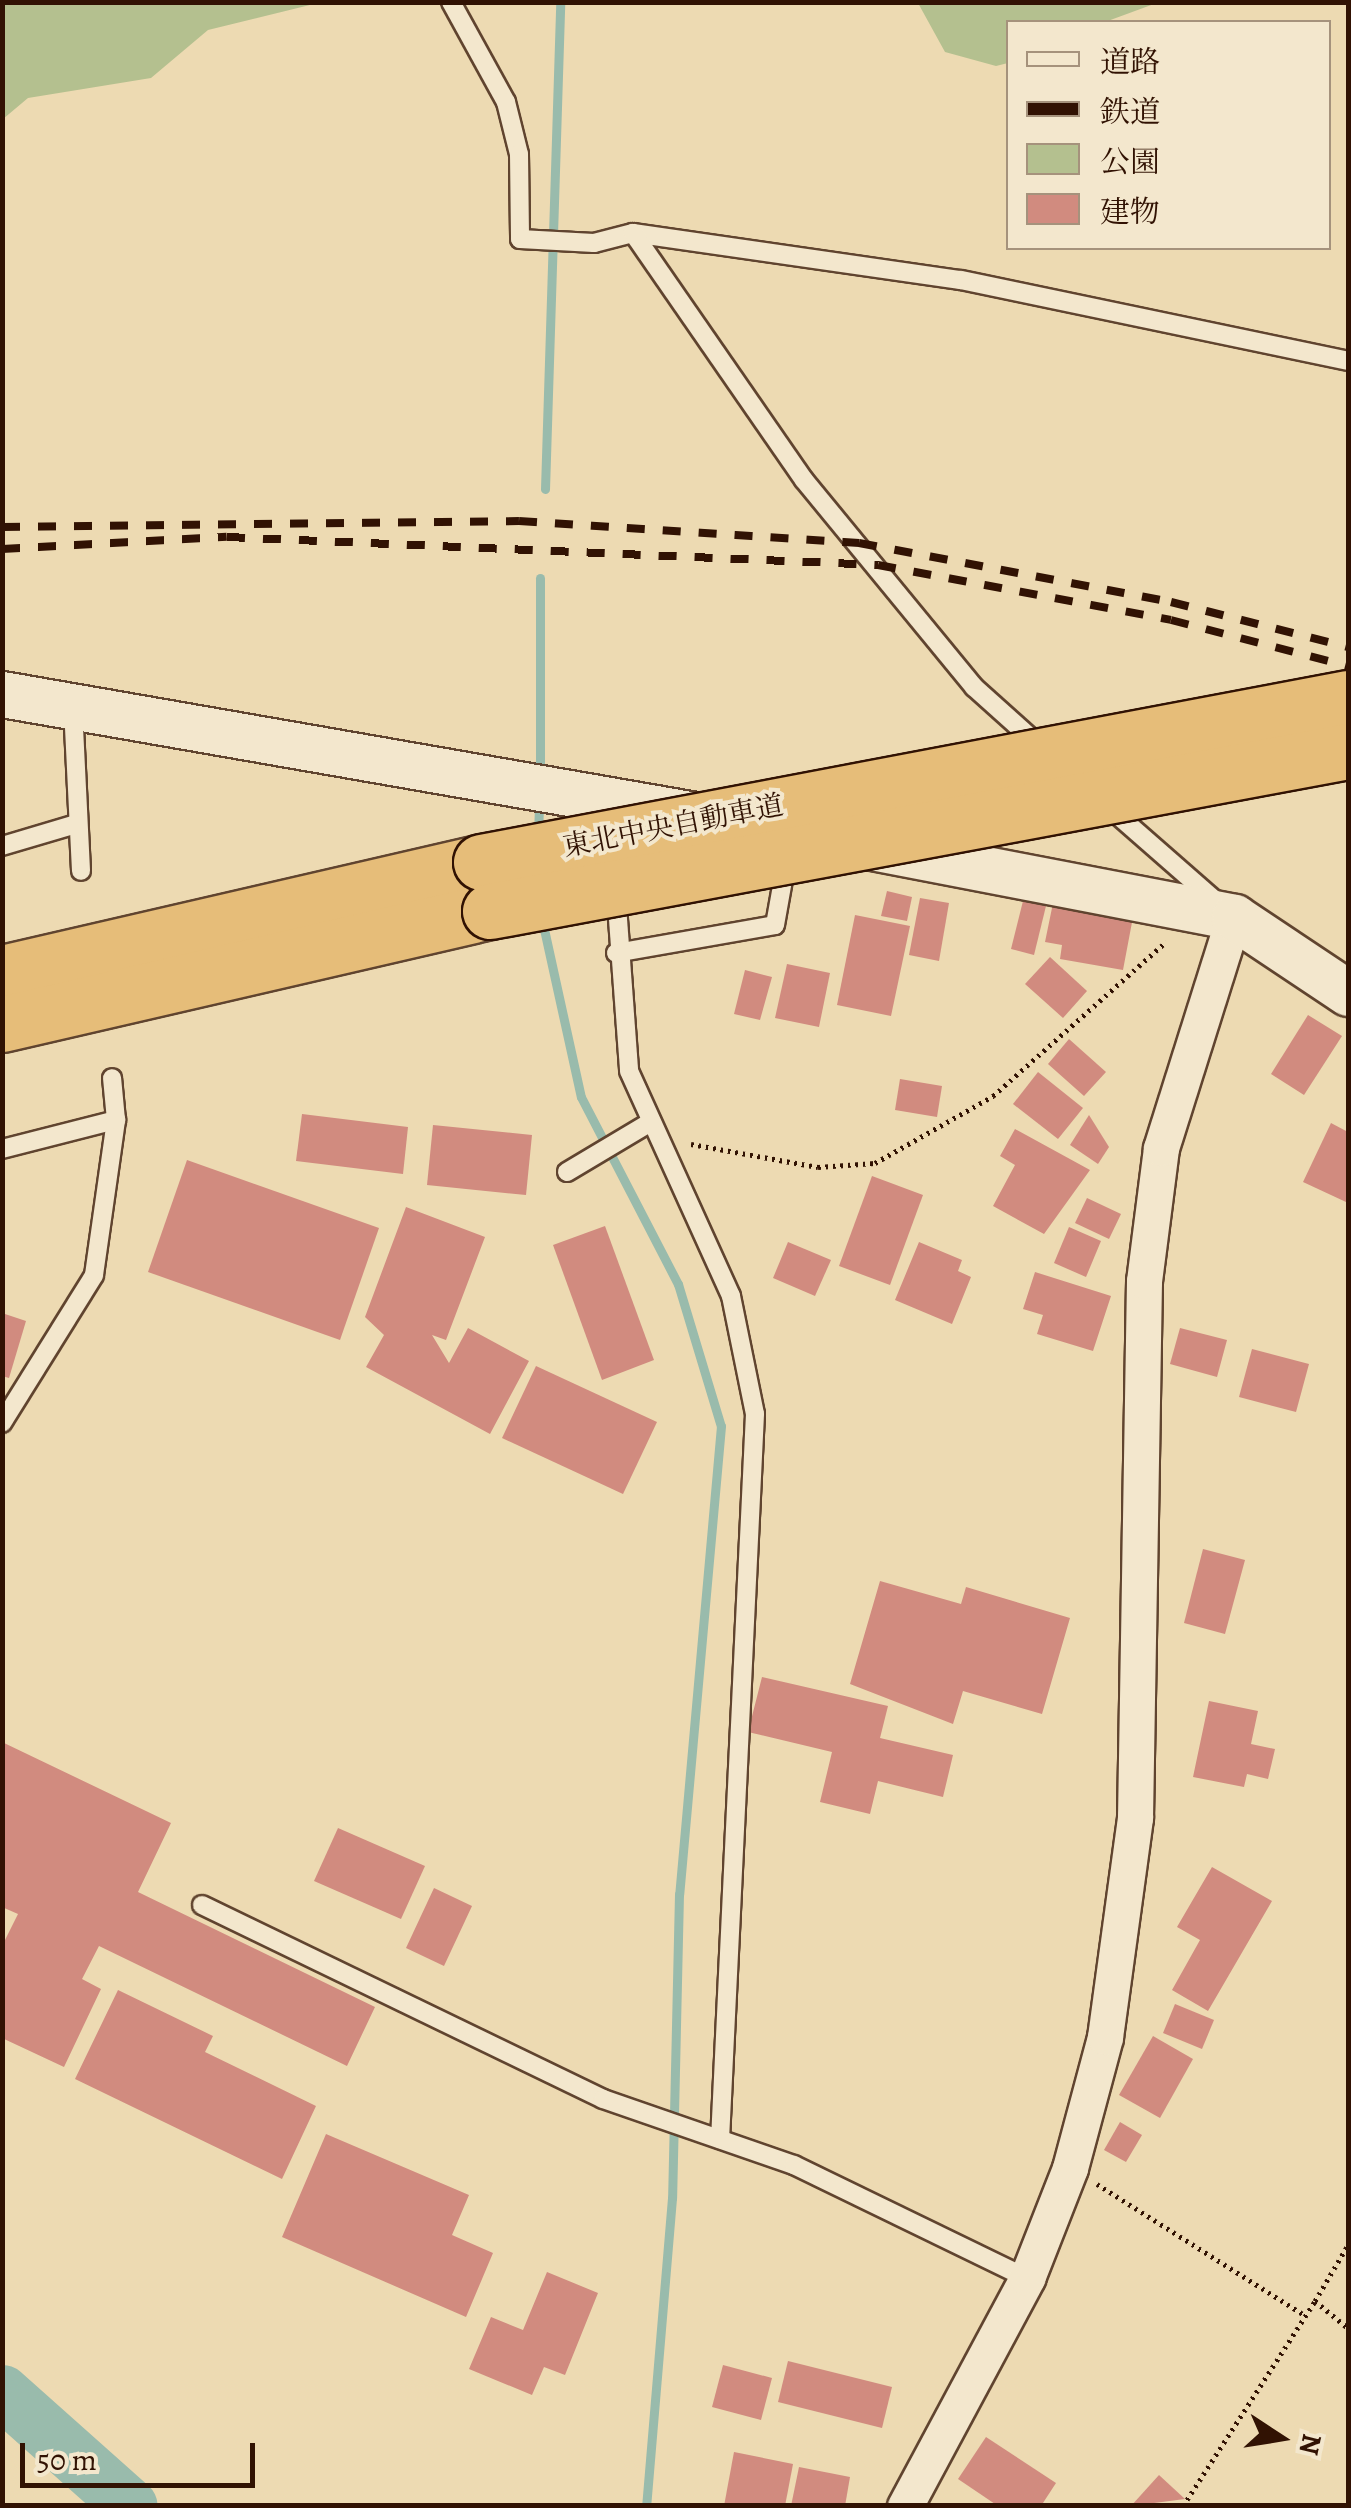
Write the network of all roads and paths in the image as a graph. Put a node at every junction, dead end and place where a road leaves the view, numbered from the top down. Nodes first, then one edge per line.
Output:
1 (451, 2) edge
2 (633, 233) junction
3 (1348, 362) edge
4 (2, 694) edge
5 (1348, 698) edge
6 (73, 707) junction
7 (1348, 751) edge
8 (609, 800) junction
9 (76, 824) junction
10 (790, 832) junction
11 (2, 846) edge
12 (81, 870) dead end
13 (485, 887) junction
14 (1218, 914) junction
15 (616, 953) junction
16 (2, 973) edge
17 (1348, 993) edge
18 (2, 1024) edge
19 (112, 1078) dead end
20 (116, 1120) junction
21 (654, 1129) junction
22 (2, 1149) edge
23 (570, 1170) dead end
24 (2, 1423) edge
25 (202, 1905) dead end
26 (720, 2139) junction
27 (1070, 2168) junction
28 (1348, 2245) edge
29 (1027, 2278) junction
30 (1315, 2301) junction
31 (1306, 2316) junction
32 (1348, 2328) edge
33 (905, 2506) edge
34 (1183, 2506) edge

1 - 2 lane
2 - 3 lane
2 - 14 lane
4 - 6 street
5 - 13 highway, 東北中央自動車道, bridge
6 - 8 street
6 - 9 lane
7 - 13 highway, 東北中央自動車道, bridge
8 - 10 street
8 - 15 lane
9 - 11 lane
9 - 12 lane
10 - 14 street
10 - 15 lane
13 - 16 highway, 東北中央自動車道
13 - 18 highway, 東北中央自動車道
14 - 17 street
14 - 21 path
14 - 27 street
15 - 21 lane
19 - 20 lane
20 - 22 lane
20 - 24 lane
21 - 23 lane
21 - 26 lane
25 - 26 lane
26 - 29 lane
27 - 29 street
27 - 31 path
28 - 30 path
29 - 33 street
30 - 31 path
30 - 32 path
31 - 34 path

